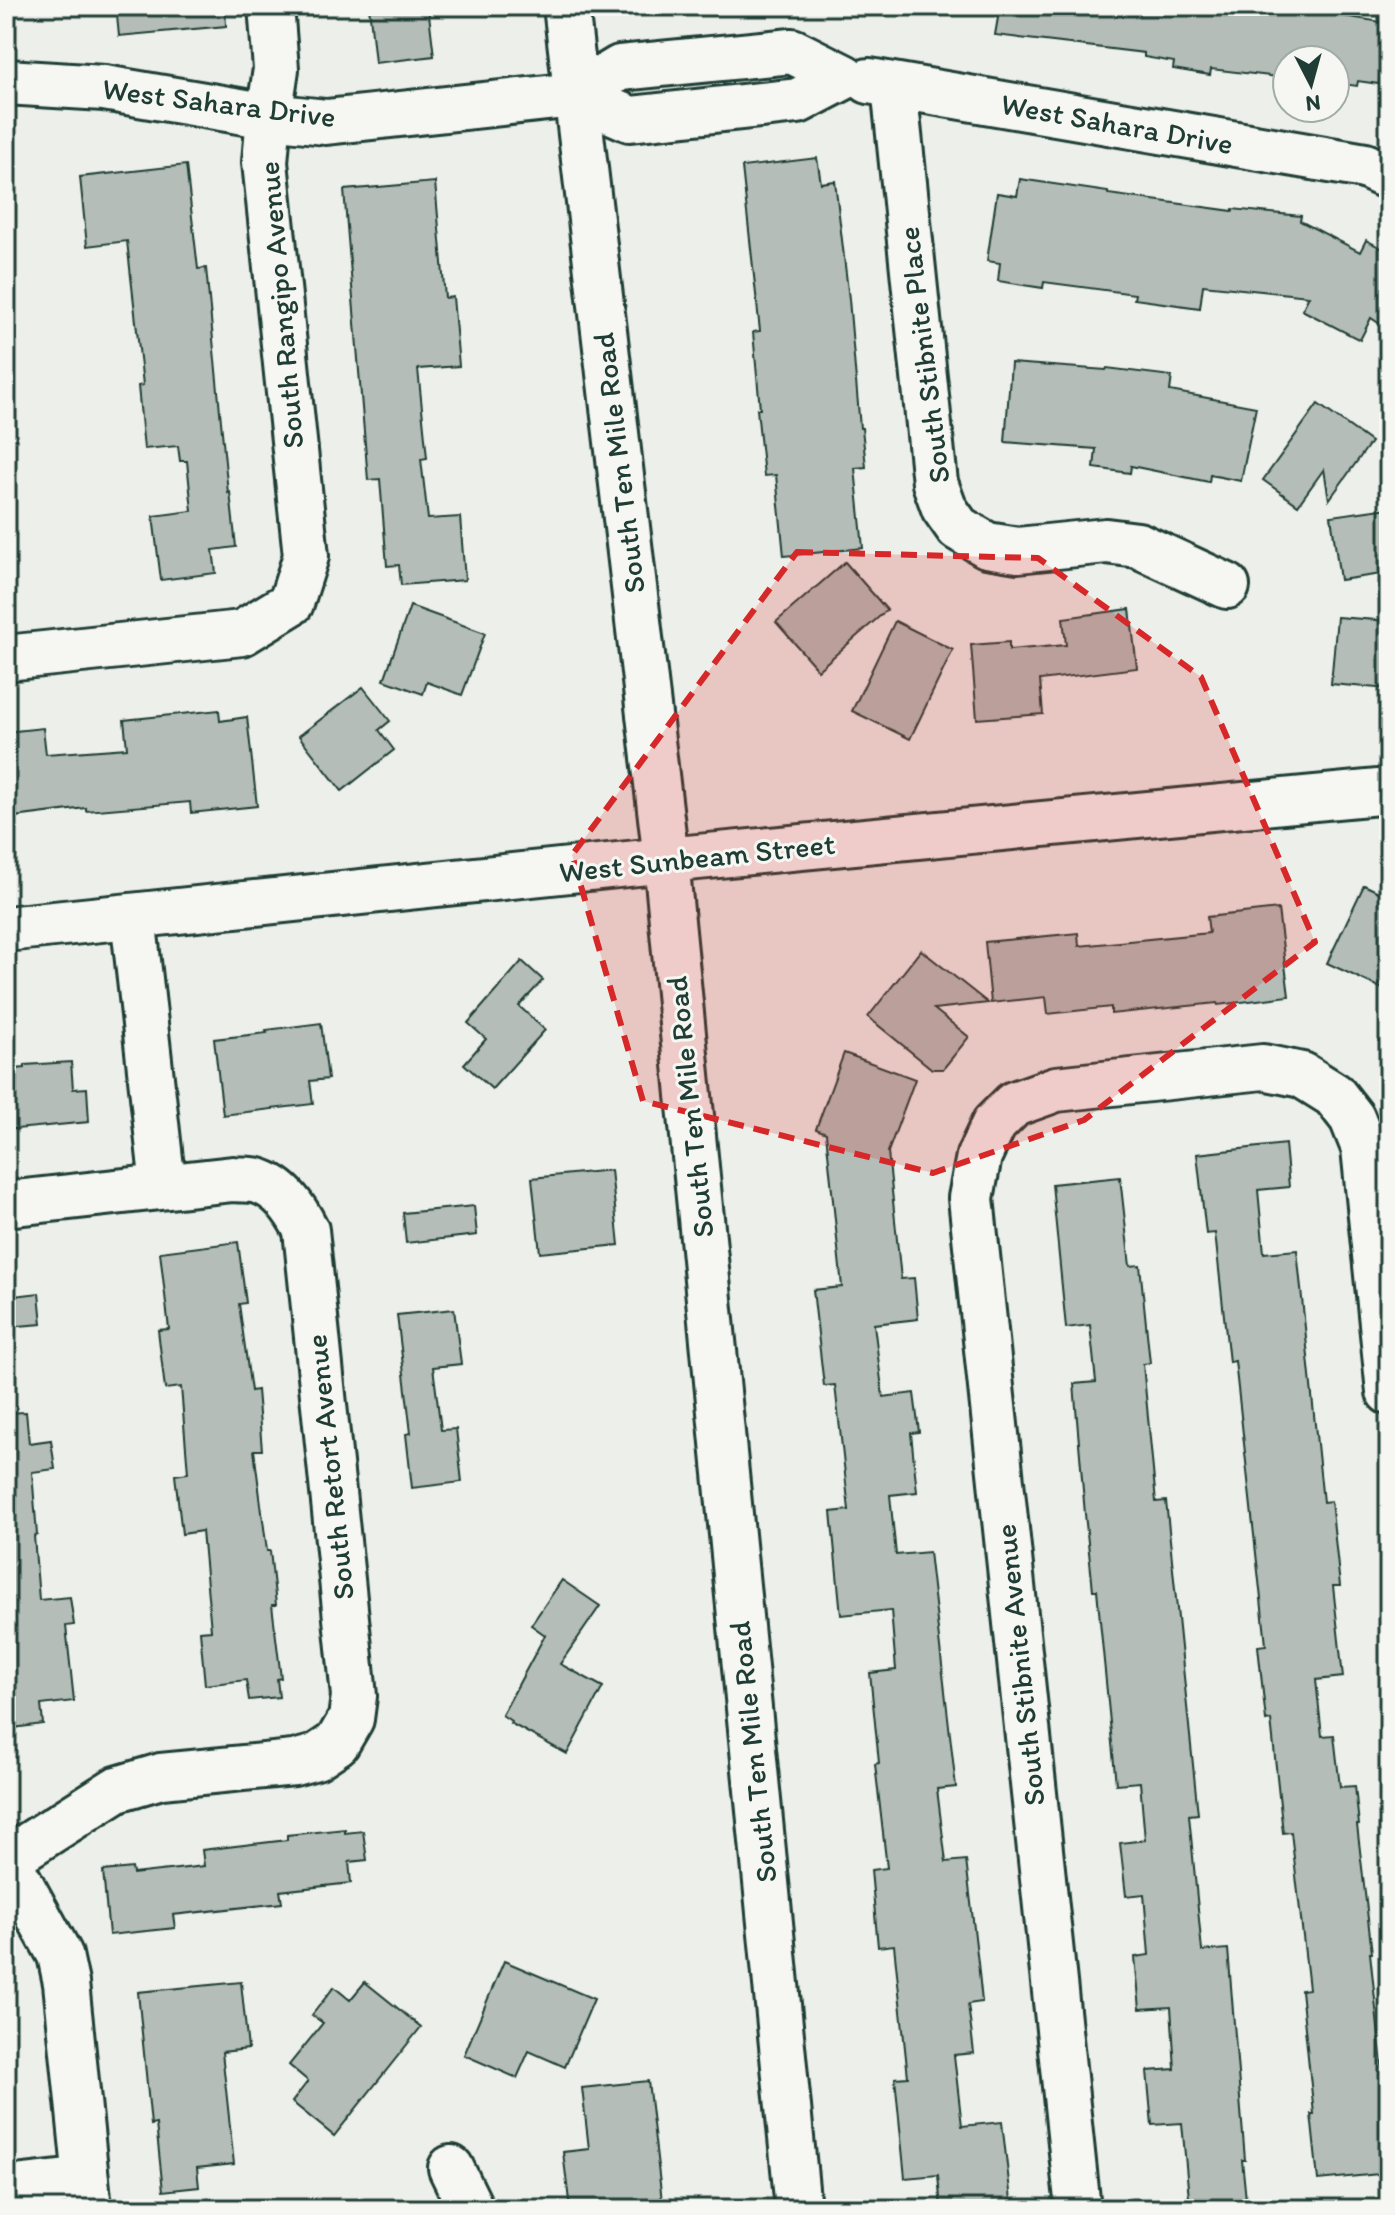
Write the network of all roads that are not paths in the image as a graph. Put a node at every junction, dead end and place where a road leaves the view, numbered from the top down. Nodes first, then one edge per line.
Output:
1 (271, 6) edge
2 (566, 6) edge
3 (6, 82) edge
4 (894, 86) junction
5 (575, 95) junction
6 (269, 116) junction
7 (1389, 177) edge
8 (1227, 586) dead end
9 (6, 658) edge
10 (1389, 791) edge
11 (666, 860) junction
12 (133, 916) junction
13 (6, 929) edge
14 (163, 1186) junction
15 (6, 1204) edge
16 (1389, 1392) edge
17 (7, 1858) edge
18 (451, 2168) dead end
19 (6, 2189) edge
20 (88, 2195) edge
21 (471, 2209) edge
22 (798, 2209) edge
23 (1078, 2209) edge

1 - 6 street, South Rangipo Avenue
2 - 5 street, South Ten Mile Road
3 - 6 street, West Sahara Drive
4 - 5 street, West Sahara Drive
4 - 7 street, West Sahara Drive
4 - 8 street, South Stibnite Place
5 - 6 street, West Sahara Drive
5 - 11 street, South Ten Mile Road
6 - 9 street, South Rangipo Avenue
10 - 11 street, West Sunbeam Street
11 - 12 street, West Sunbeam Street
11 - 22 street, South Ten Mile Road
12 - 13 street, West Sunbeam Street
12 - 14 street
14 - 15 street
14 - 17 street, South Retort Avenue
16 - 23 street, South Stibnite Avenue
17 - 20 street
18 - 21 street
19 - 20 street

